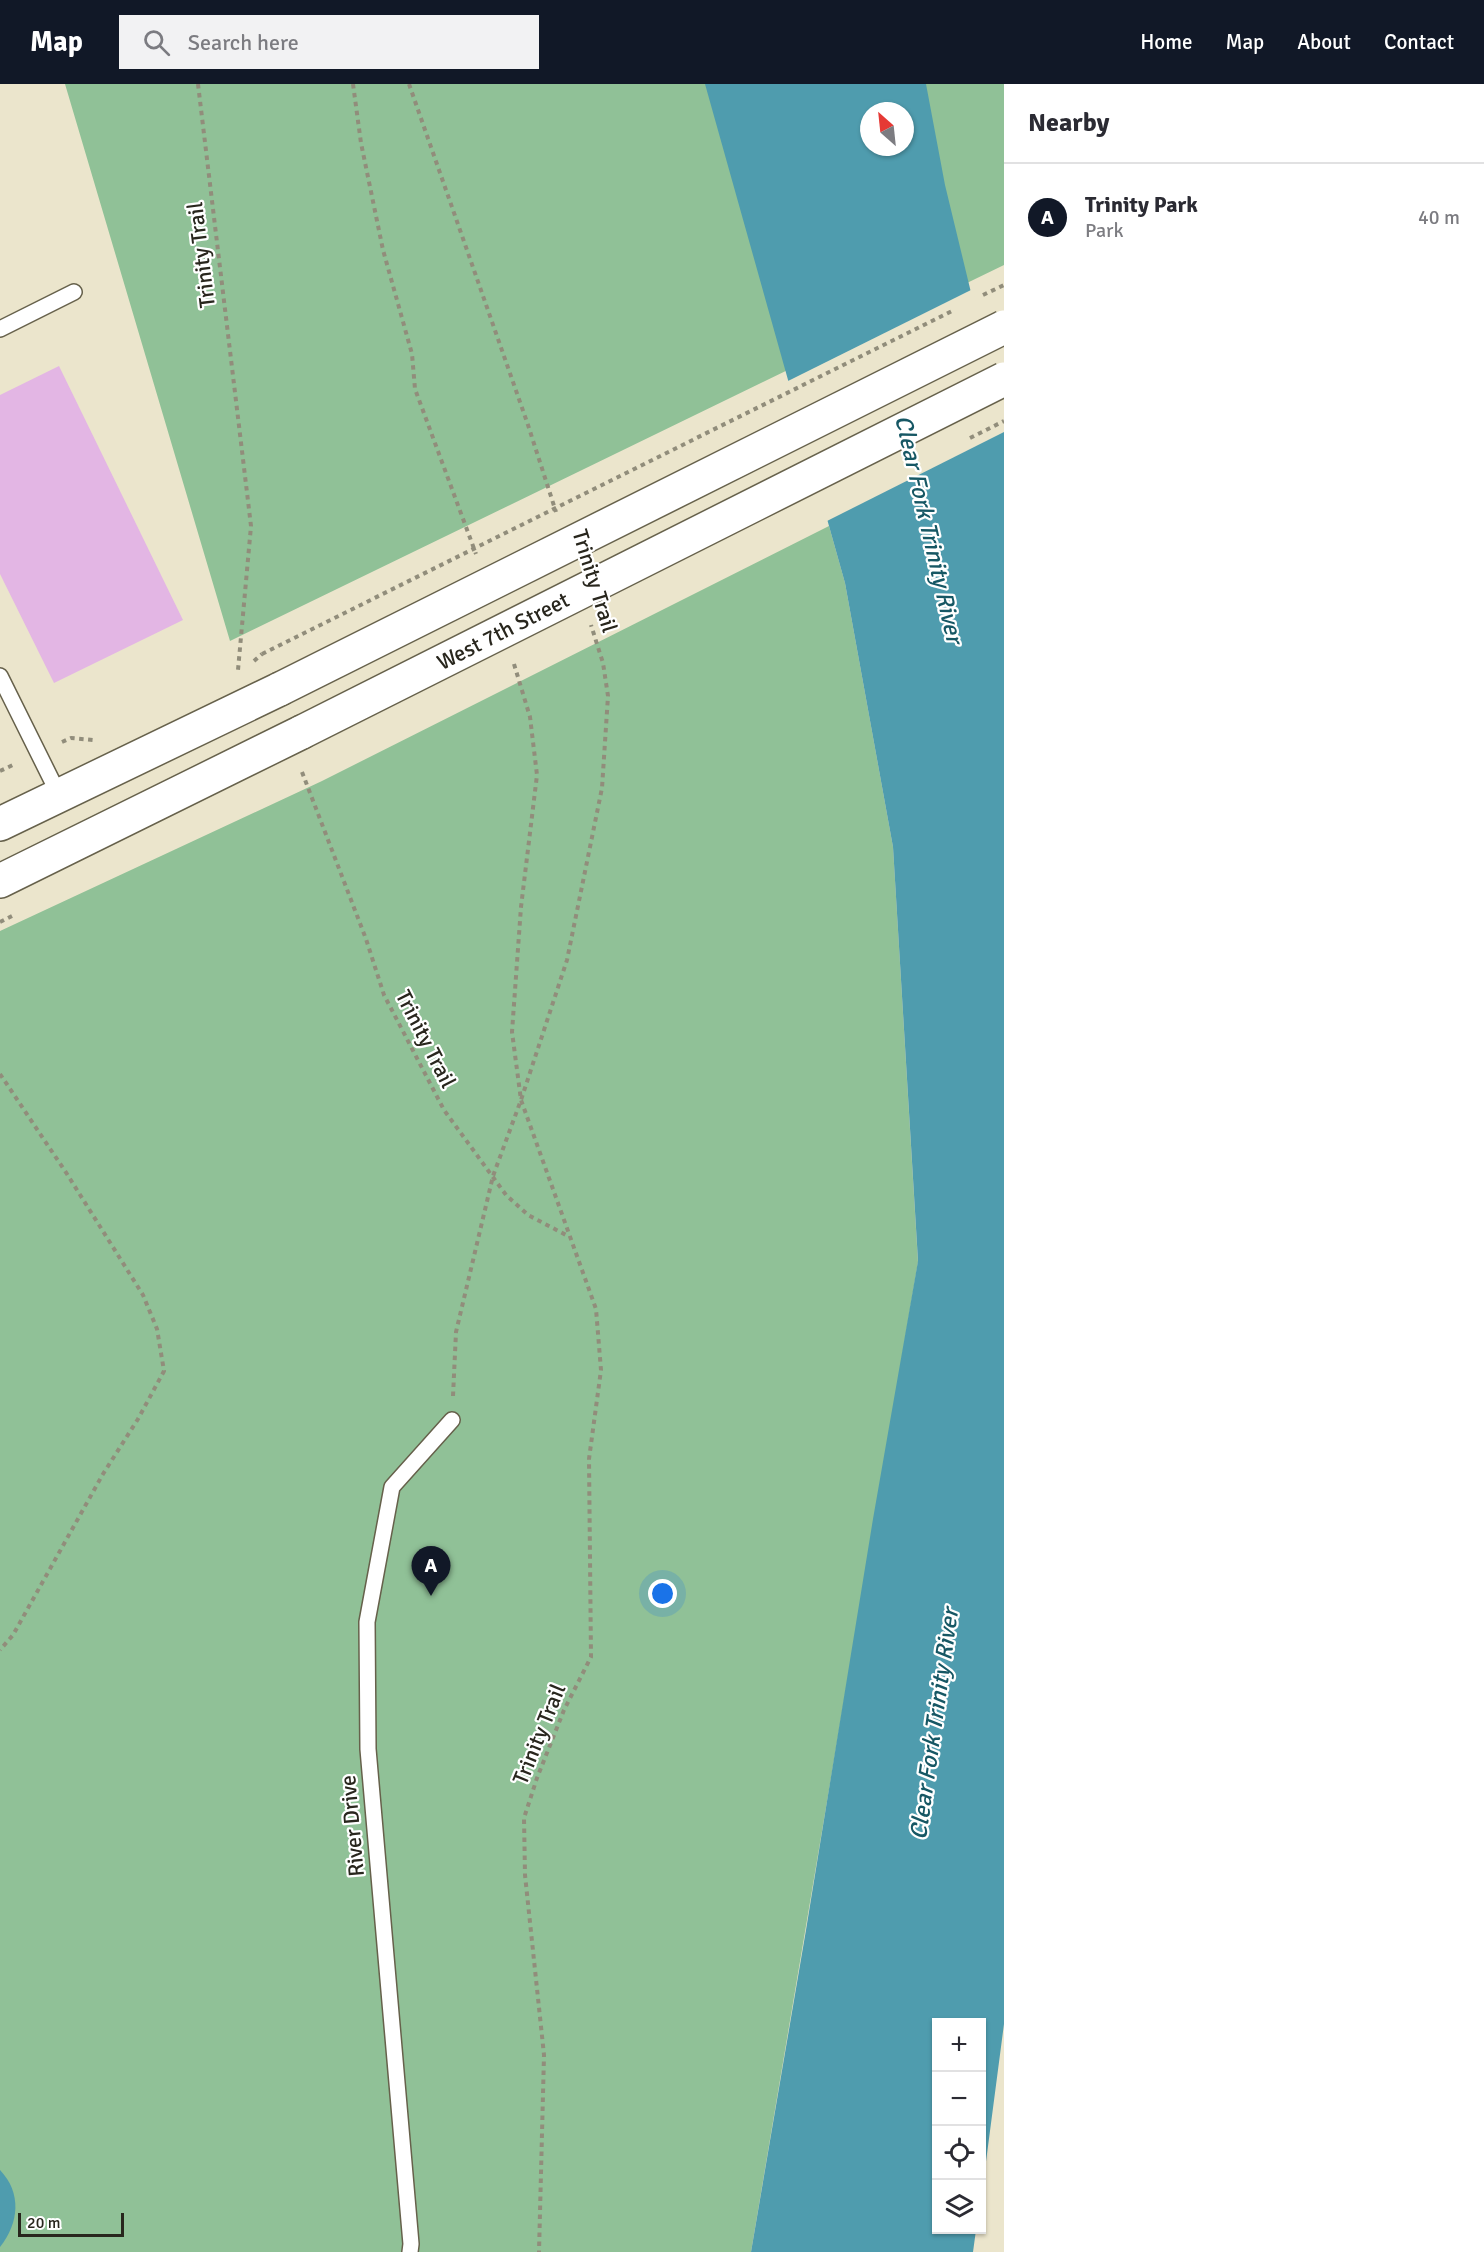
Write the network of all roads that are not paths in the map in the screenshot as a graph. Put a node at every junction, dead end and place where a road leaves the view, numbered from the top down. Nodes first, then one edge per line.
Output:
1 (74, 292) dead end
2 (1004, 327) edge
3 (0, 329) edge
4 (1004, 380) edge
5 (0, 676) edge
6 (59, 795) junction
7 (0, 824) edge
8 (0, 881) edge
9 (452, 1420) road end
10 (410, 2252) edge

1 - 3 lane
2 - 6 main road, bridge
4 - 8 main road, West 7th Street, bridge
5 - 6 lane
6 - 7 main road
9 - 10 lane, River Drive

